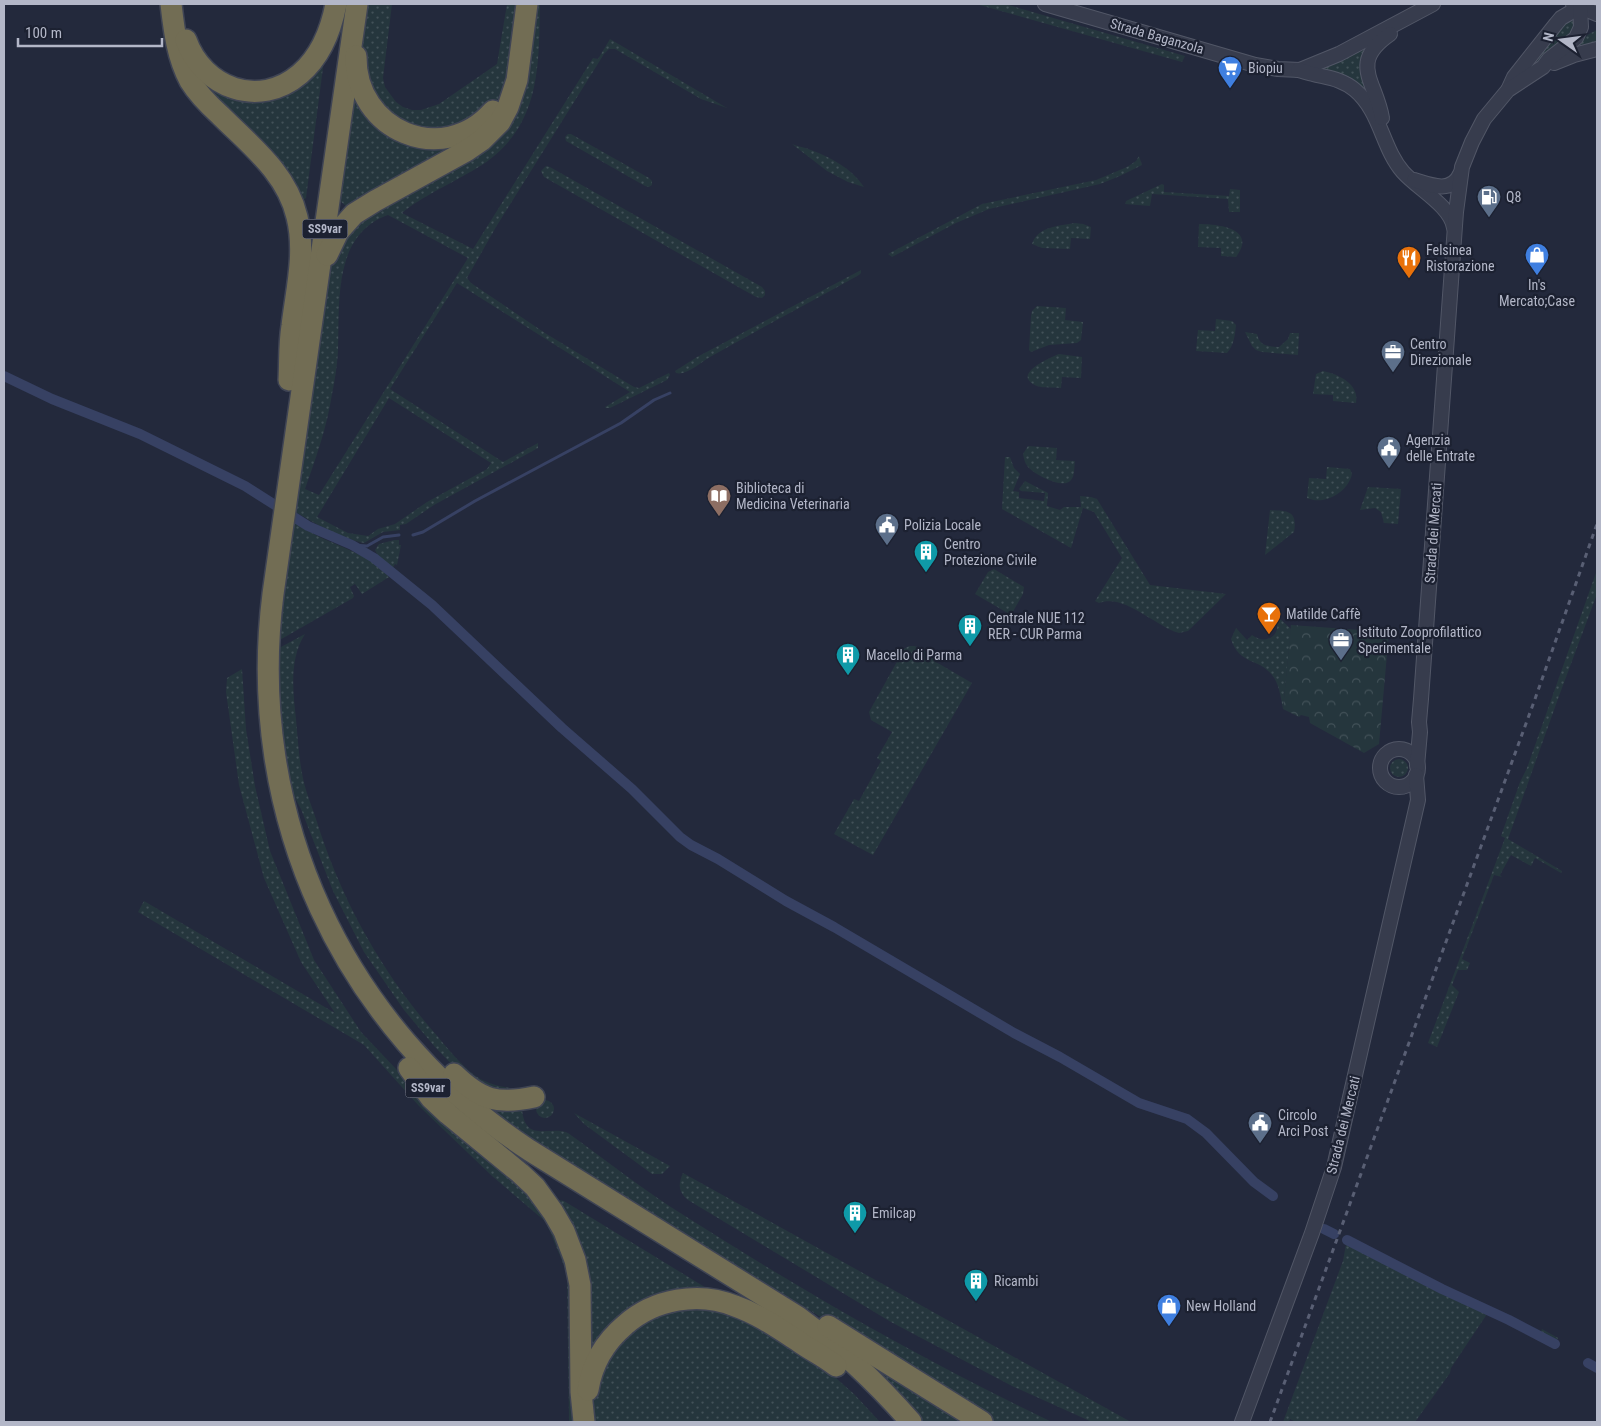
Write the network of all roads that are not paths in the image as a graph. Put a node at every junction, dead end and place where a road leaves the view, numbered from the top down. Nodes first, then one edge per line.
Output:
1 (171, 4) edge
2 (178, 4) edge
3 (336, 4) edge
4 (342, 4) edge
5 (357, 4) edge
6 (363, 4) edge
7 (521, 4) edge
8 (527, 4) edge
9 (1045, 4) edge
10 (1433, 4) edge
11 (1576, 6) edge
12 (1413, 14) junction
13 (1597, 14) edge
14 (1597, 49) edge
15 (1541, 68) junction
16 (1298, 70) junction
17 (1508, 90) junction
18 (1384, 136) junction
19 (1461, 172) junction
20 (1411, 179) junction
21 (1454, 234) junction
22 (312, 320) junction
23 (288, 380) junction
24 (286, 450) junction
25 (270, 565) junction
26 (1419, 721) junction
27 (1393, 750) junction
28 (1417, 771) junction
29 (1397, 786) junction
30 (281, 793) junction
31 (1413, 818) junction
32 (409, 1068) junction
33 (534, 1097) dead end
34 (689, 1249) junction
35 (836, 1366) junction
36 (584, 1420) edge
37 (892, 1422) edge
38 (911, 1422) edge
39 (982, 1422) edge
40 (1242, 1422) edge

1 - 23 highway
2 - 3 highway
4 - 23 highway, SS9var
5 - 22 highway, SS9var
6 - 7 highway
8 - 22 highway
9 - 16 street, Strada Baganzola
10 - 12 street, Strada Baganzola
11 - 13 street
11 - 15 street, Strada dei Mercati
11 - 17 street, Strada dei Mercati
12 - 16 street, Strada Baganzola
12 - 18 street
14 - 15 street, Strada dei Mercati
15 - 17 street, Strada dei Mercati
16 - 18 street
17 - 19 street, Strada dei Mercati
18 - 20 street
19 - 20 street
19 - 21 street, Strada dei Mercati
20 - 21 street
21 - 26 street, Strada dei Mercati
22 - 24 highway, SS9var
23 - 24 highway, SS9var
24 - 25 highway, SS9var
25 - 30 highway, SS9var
25 - 32 highway, SS9var
26 - 27 street, Strada dei Mercati
26 - 28 street, Strada dei Mercati
27 - 28 street
27 - 29 street, Strada dei Mercati
28 - 29 street
28 - 31 street, Strada dei Mercati
29 - 31 street, Strada dei Mercati
30 - 33 highway
30 - 34 highway, SS9var
31 - 40 street, Strada dei Mercati
32 - 35 highway, SS9var
32 - 36 highway
34 - 38 highway, SS9var
34 - 39 highway
35 - 36 highway
35 - 37 highway, SS9var

